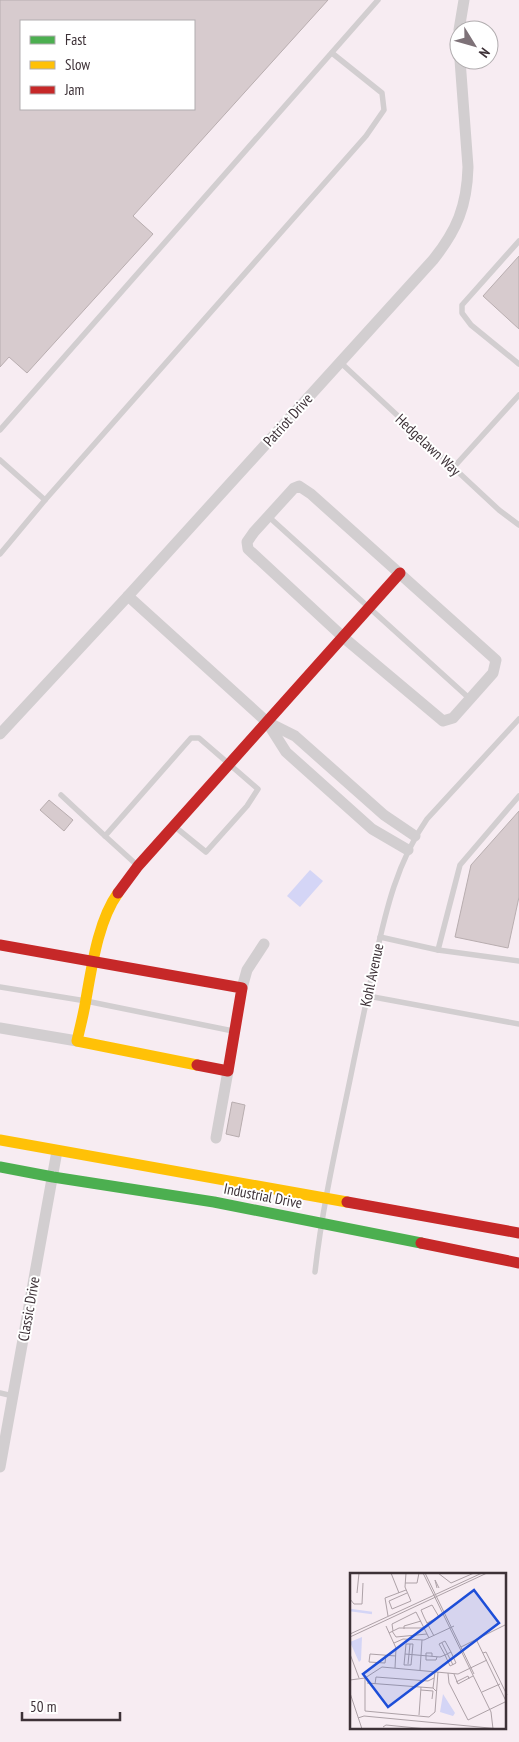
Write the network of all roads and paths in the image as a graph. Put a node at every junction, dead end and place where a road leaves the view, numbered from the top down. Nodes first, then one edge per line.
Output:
1 (378, 0) edge
2 (464, 0) edge
3 (461, 20) edge
4 (332, 53) junction
5 (461, 70) edge
6 (519, 241) edge
7 (340, 362) junction
8 (519, 364) edge
9 (519, 394) edge
10 (0, 430) edge
11 (0, 460) edge
12 (453, 468) junction
13 (45, 500) junction
14 (269, 517) junction
15 (519, 525) edge
16 (0, 554) edge
17 (400, 573) junction
18 (128, 596) junction
19 (368, 608) junction
20 (343, 637) junction
21 (470, 698) junction
22 (519, 719) edge
23 (267, 722) junction
24 (0, 734) edge
25 (230, 764) junction
26 (61, 795) dead end
27 (519, 796) edge
28 (173, 826) junction
29 (105, 836) junction
30 (415, 836) junction
31 (408, 850) junction
32 (138, 866) junction
33 (380, 937) junction
34 (264, 944) dead end
35 (0, 945) edge
36 (438, 950) junction
37 (92, 961) junction
38 (519, 961) edge
39 (0, 986) edge
40 (242, 988) junction
41 (368, 996) junction
42 (86, 1001) junction
43 (519, 1024) edge
44 (0, 1028) edge
45 (235, 1032) junction
46 (77, 1041) junction
47 (228, 1071) junction
48 (216, 1138) dead end
49 (0, 1140) edge
50 (57, 1151) junction
51 (0, 1167) edge
52 (53, 1177) junction
53 (326, 1199) junction
54 (320, 1222) junction
55 (519, 1233) edge
56 (519, 1263) edge
57 (315, 1272) dead end
58 (0, 1393) edge
59 (13, 1396) junction
60 (0, 1467) edge

1 - 4 lane
2 - 3 street
4 - 10 lane
4 - 13 lane
5 - 7 street, Patriot Drive
6 - 8 lane
7 - 12 lane, Hedgelawn Way
7 - 18 street, Patriot Drive
9 - 12 lane
11 - 13 lane
12 - 15 lane, Hedgelawn Way
13 - 16 lane
14 - 17 street
14 - 19 lane
14 - 20 street
17 - 19 street
17 - 21 street
18 - 23 street
18 - 24 street, Patriot Drive
19 - 20 street
19 - 21 lane
20 - 21 street
20 - 23 street
22 - 30 lane, Kohl Avenue
23 - 25 street
23 - 30 street
23 - 31 street
25 - 28 street
25 - 28 lane
25 - 29 lane
26 - 29 lane
27 - 36 lane
28 - 32 street
29 - 32 lane
30 - 31 lane, Kohl Avenue
31 - 33 lane, Kohl Avenue
32 - 37 street
33 - 36 lane
33 - 41 lane, Kohl Avenue
34 - 40 street
35 - 37 street
36 - 38 lane
37 - 40 street
37 - 42 street
39 - 42 lane
40 - 45 street
41 - 43 lane
41 - 53 lane, Kohl Avenue
42 - 45 lane
42 - 46 street
44 - 46 street
45 - 47 street
46 - 47 street
47 - 48 street
49 - 50 street, Industrial Drive
50 - 52 street, Classic Drive
50 - 53 street, Industrial Drive
51 - 52 street, Industrial Drive
52 - 54 street, Industrial Drive
52 - 59 street, Classic Drive
53 - 54 lane, Kohl Avenue
53 - 55 street, Industrial Drive
54 - 56 street, Industrial Drive
54 - 57 lane, Kohl Avenue
58 - 59 lane
59 - 60 street, Classic Drive

